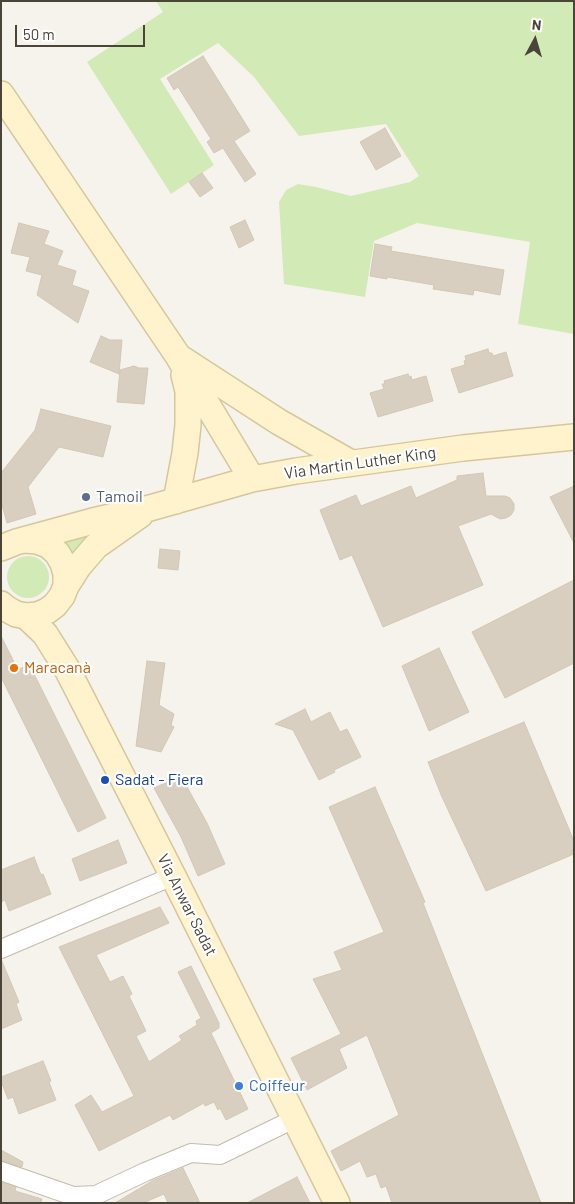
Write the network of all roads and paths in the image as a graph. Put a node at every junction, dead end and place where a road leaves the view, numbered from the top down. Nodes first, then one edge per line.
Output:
1 (1, 94) edge
2 (178, 356) junction
3 (574, 437) edge
4 (351, 463) junction
5 (252, 479) junction
6 (176, 501) junction
7 (150, 508) junction
8 (9, 546) edge
9 (66, 586) junction
10 (1, 604) edge
11 (26, 616) junction
12 (173, 876) junction
13 (1, 949) edge
14 (294, 1119) junction
15 (1, 1171) edge
16 (337, 1203) edge

1 - 2 street
2 - 4 street
2 - 5 street
2 - 6 street
3 - 4 street, Via Martin Luther King
4 - 5 street, Via Martin Luther King
5 - 6 street, Via Martin Luther King
6 - 7 street, Via Martin Luther King
7 - 8 street, Via Martin Luther King
7 - 9 street
8 - 9 street
9 - 11 street
10 - 11 street, Via Anwar Sadat
11 - 12 street, Via Anwar Sadat
12 - 13 street
12 - 14 street, Via Anwar Sadat
14 - 15 street
14 - 16 street, Via Anwar Sadat

